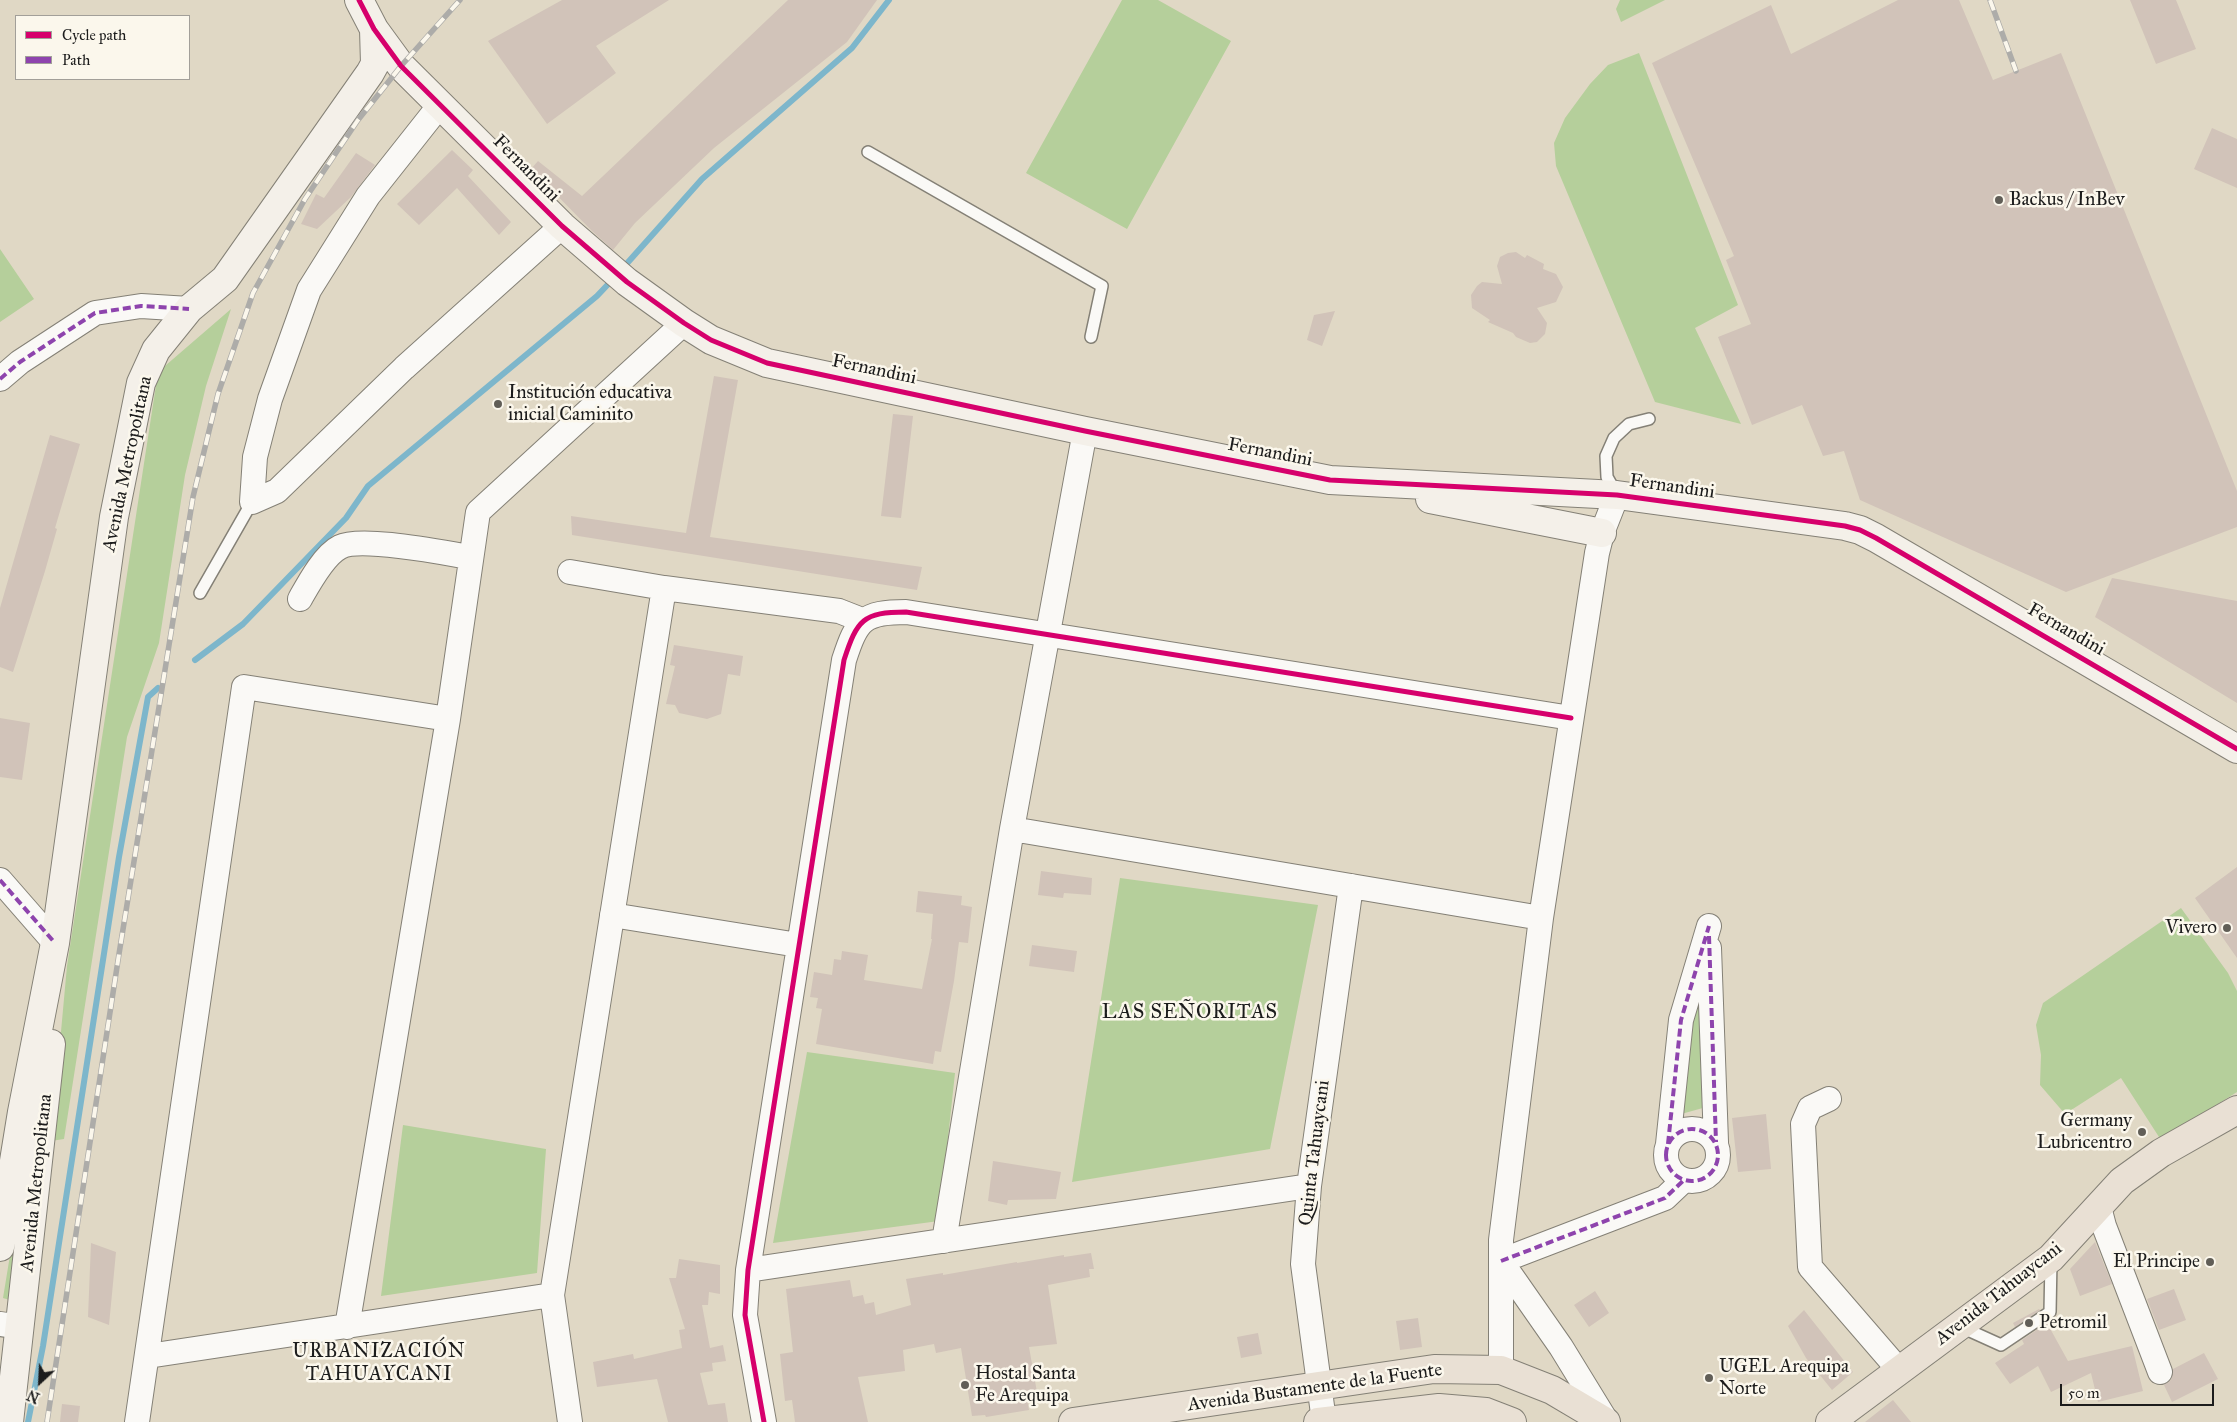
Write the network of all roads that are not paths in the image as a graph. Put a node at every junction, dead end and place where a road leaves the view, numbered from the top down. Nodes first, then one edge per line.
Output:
1 (339, 0) edge
2 (359, 0) edge
3 (374, 29) junction
4 (440, 105) junction
5 (868, 152) dead end
6 (562, 226) junction
7 (189, 309) junction
8 (684, 322) junction
9 (1091, 337) dead end
10 (0, 379) edge
11 (1648, 418) dead end
12 (1085, 431) junction
13 (1330, 480) junction
14 (1617, 495) junction
15 (252, 502) junction
16 (1602, 533) junction
17 (470, 557) junction
18 (570, 572) dead end
19 (664, 588) junction
20 (200, 593) dead end
21 (300, 599) dead end
22 (862, 620) junction
23 (1048, 635) junction
24 (1571, 718) junction
25 (448, 719) junction
26 (2237, 749) edge
27 (1012, 829) junction
28 (0, 880) edge
29 (1351, 886) junction
30 (612, 915) junction
31 (1541, 918) junction
32 (55, 943) junction
33 (798, 945) junction
34 (1829, 1099) dead end
35 (2237, 1110) edge
36 (1716, 1142) junction
37 (1668, 1144) junction
38 (1684, 1180) junction
39 (1309, 1186) junction
40 (2099, 1207) junction
41 (944, 1240) junction
42 (0, 1248) edge
43 (2051, 1258) junction
44 (1501, 1261) junction
45 (748, 1270) junction
46 (552, 1295) junction
47 (10, 1325) edge
48 (1958, 1326) junction
49 (347, 1327) junction
50 (148, 1356) junction
51 (1501, 1370) junction
52 (1899, 1370) junction
53 (2160, 1372) dead end
54 (1320, 1385) junction
55 (9, 1422) edge
56 (137, 1422) edge
57 (570, 1422) edge
58 (764, 1422) edge
59 (1073, 1422) edge
60 (1321, 1422) edge
61 (1512, 1422) edge
62 (1607, 1422) edge
63 (1830, 1422) edge

1 - 3 street
2 - 3 street, Fernandini
3 - 4 street, Fernandini
3 - 7 street, Avenida Metropolitana
4 - 6 street, Fernandini
4 - 15 street
5 - 9 lane
6 - 8 street, Fernandini
6 - 15 street
7 - 10 street
7 - 32 street, Avenida Metropolitana
8 - 12 street, Fernandini
8 - 17 street
11 - 14 lane
12 - 13 street, Fernandini
12 - 23 street
13 - 14 street, Fernandini
13 - 16 street
14 - 16 street
14 - 26 street, Fernandini
15 - 20 lane
16 - 24 street
17 - 21 street
17 - 25 street
18 - 19 street
19 - 22 street
19 - 30 street
22 - 23 street
22 - 33 street
23 - 24 street
23 - 27 street
24 - 31 street
25 - 49 street
25 - 50 street
27 - 29 street
27 - 41 street
28 - 32 street
29 - 31 street
29 - 39 street, Quinta Tahuaycani
30 - 33 street
30 - 46 street
31 - 44 street
32 - 42 street, Avenida Metropolitana
32 - 47 street, Avenida Metropolitana
33 - 45 street
34 - 52 street
35 - 40 main road, Avenida Tahuaycani
36 - 37 street
36 - 37 street
36 - 38 street
37 - 38 street
38 - 44 street
39 - 41 street
39 - 54 street, Quinta Tahuaycani
40 - 43 main road, Avenida Tahuaycani
40 - 53 street
41 - 45 street
43 - 48 main road, Avenida Tahuaycani
43 - 48 lane
44 - 51 street
44 - 62 street
45 - 58 street
46 - 49 street
46 - 57 street
47 - 55 street, Avenida Metropolitana
48 - 52 main road, Avenida Tahuaycani
49 - 50 street
50 - 56 street
51 - 54 main road, Avenida Bustamente de la Fuente
51 - 62 main road, Avenida Bustamente de la Fuente
52 - 63 main road, Avenida Tahuaycani
54 - 59 main road, Avenida Bustamente de la Fuente
54 - 60 street, Quinta Tahuaycani
60 - 61 main road, Avenida Bustamente de la Fuente

